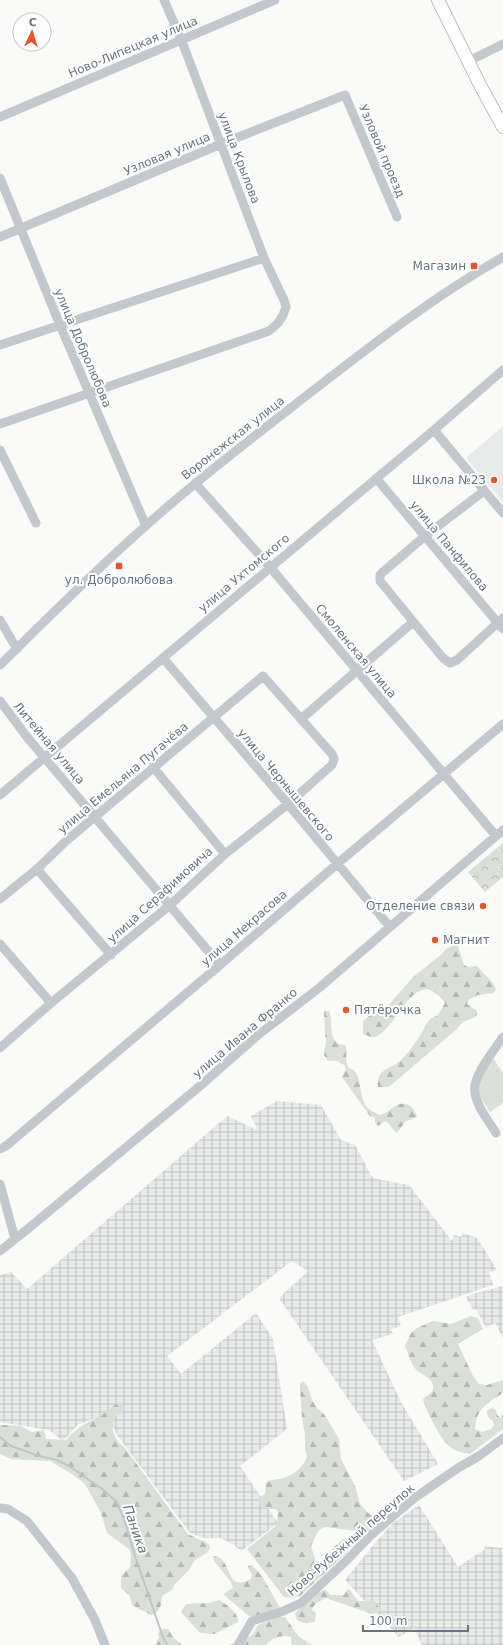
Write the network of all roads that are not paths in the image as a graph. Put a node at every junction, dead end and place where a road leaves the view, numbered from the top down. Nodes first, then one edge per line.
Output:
1 (164, 0) edge
2 (275, 0) edge
3 (438, 0) edge
4 (181, 39) junction
5 (503, 44) edge
6 (468, 61) junction
7 (345, 95) joint
8 (0, 117) edge
9 (503, 127) edge
10 (221, 144) junction
11 (0, 178) edge
12 (397, 217) dead end
13 (21, 228) junction
14 (0, 237) edge
15 (503, 257) edge
16 (264, 258) junction
17 (60, 325) junction
18 (0, 345) edge
19 (503, 370) edge
20 (89, 392) junction
21 (0, 424) edge
22 (434, 430) junction
23 (0, 450) edge
24 (376, 478) junction
25 (195, 483) junction
26 (484, 491) junction
27 (503, 513) edge
28 (36, 523) dead end
29 (146, 526) junction
30 (425, 536) junction
31 (270, 568) junction
32 (0, 620) edge
33 (413, 622) junction
34 (501, 623) edge
35 (16, 649) junction
36 (163, 658) junction
37 (0, 665) edge
38 (357, 671) junction
39 (0, 701) edge
40 (214, 718) junction
41 (301, 719) junction
42 (503, 724) edge
43 (45, 758) junction
44 (153, 768) junction
45 (444, 774) junction
46 (0, 795) edge
47 (288, 804) junction
48 (95, 817) junction
49 (499, 833) edge
50 (225, 854) junction
51 (337, 864) junction
52 (37, 869) junction
53 (0, 899) edge
54 (170, 905) junction
55 (390, 927) junction
56 (0, 944) edge
57 (110, 956) junction
58 (220, 965) junction
59 (51, 1003) junction
60 (503, 1037) edge
61 (0, 1048) edge
62 (496, 1133) dead end
63 (0, 1149) edge
64 (0, 1184) edge
65 (15, 1239) junction
66 (0, 1251) edge
67 (503, 1438) edge
68 (0, 1508) edge
69 (105, 1645) edge
70 (238, 1645) edge

1 - 4 street, улица Крылова
2 - 4 street, Ново-Липецкая улица
3 - 6 main road
4 - 8 street, Ново-Липецкая улица
4 - 10 street, улица Крылова
5 - 6 street
6 - 9 main road
7 - 10 street, Узловая улица
7 - 12 street, Узловой проезд
10 - 13 street, Узловая улица
10 - 16 street, улица Крылова
11 - 13 street, улица Добролюбова
13 - 14 street, Узловая улица
13 - 17 street, улица Добролюбова
15 - 25 street, Воронежская улица
16 - 17 street
16 - 20 street, улица Крылова
17 - 18 street
17 - 20 street, улица Добролюбова
19 - 22 street, улица Ухтомского
20 - 21 street
20 - 29 street, улица Добролюбова
22 - 24 street, улица Ухтомского
22 - 26 street
23 - 28 street
24 - 30 street, улица Панфилова
24 - 31 street, улица Ухтомского
25 - 29 street, Воронежская улица
25 - 31 street, Смоленская улица
26 - 27 street
26 - 30 street
29 - 35 street, Воронежская улица
30 - 33 street
30 - 34 street, улица Панфилова
31 - 36 street, улица Ухтомского
31 - 38 street, Смоленская улица
32 - 35 street
33 - 34 street
33 - 38 street
35 - 37 street, Воронежская улица
36 - 40 street, улица Чернышевского
36 - 43 street, улица Ухтомского
38 - 41 street
38 - 45 street, Смоленская улица
39 - 43 street, Литейная улица
40 - 41 street, улица Емельяна Пугачёва
40 - 44 street, улица Емельяна Пугачёва
40 - 47 street, улица Чернышевского
41 - 47 street, улица Серафимовича
42 - 45 street, улица Некрасова
43 - 46 street, улица Ухтомского
43 - 48 street, Литейная улица
44 - 48 street, улица Емельяна Пугачёва
44 - 50 street
45 - 49 street, Смоленская улица
45 - 51 street, улица Некрасова
47 - 50 street, улица Серафимовича
47 - 51 street, улица Чернышевского
48 - 52 street, улица Емельяна Пугачёва
48 - 54 street, Литейная улица
49 - 55 street, улица Ивана Франко
50 - 54 street, улица Серафимовича
51 - 55 street, улица Чернышевского
51 - 58 street, улица Некрасова
52 - 53 street, улица Емельяна Пугачёва
52 - 57 street
54 - 57 street, улица Серафимовича
54 - 58 street, Литейная улица
55 - 65 street, улица Ивана Франко
56 - 59 street
57 - 59 street, улица Серафимовича
58 - 63 street, улица Некрасова
59 - 61 street, улица Серафимовича
60 - 62 street
64 - 65 street
65 - 66 street, улица Ивана Франко
67 - 70 street, Ново-Рубежный переулок
68 - 69 street

